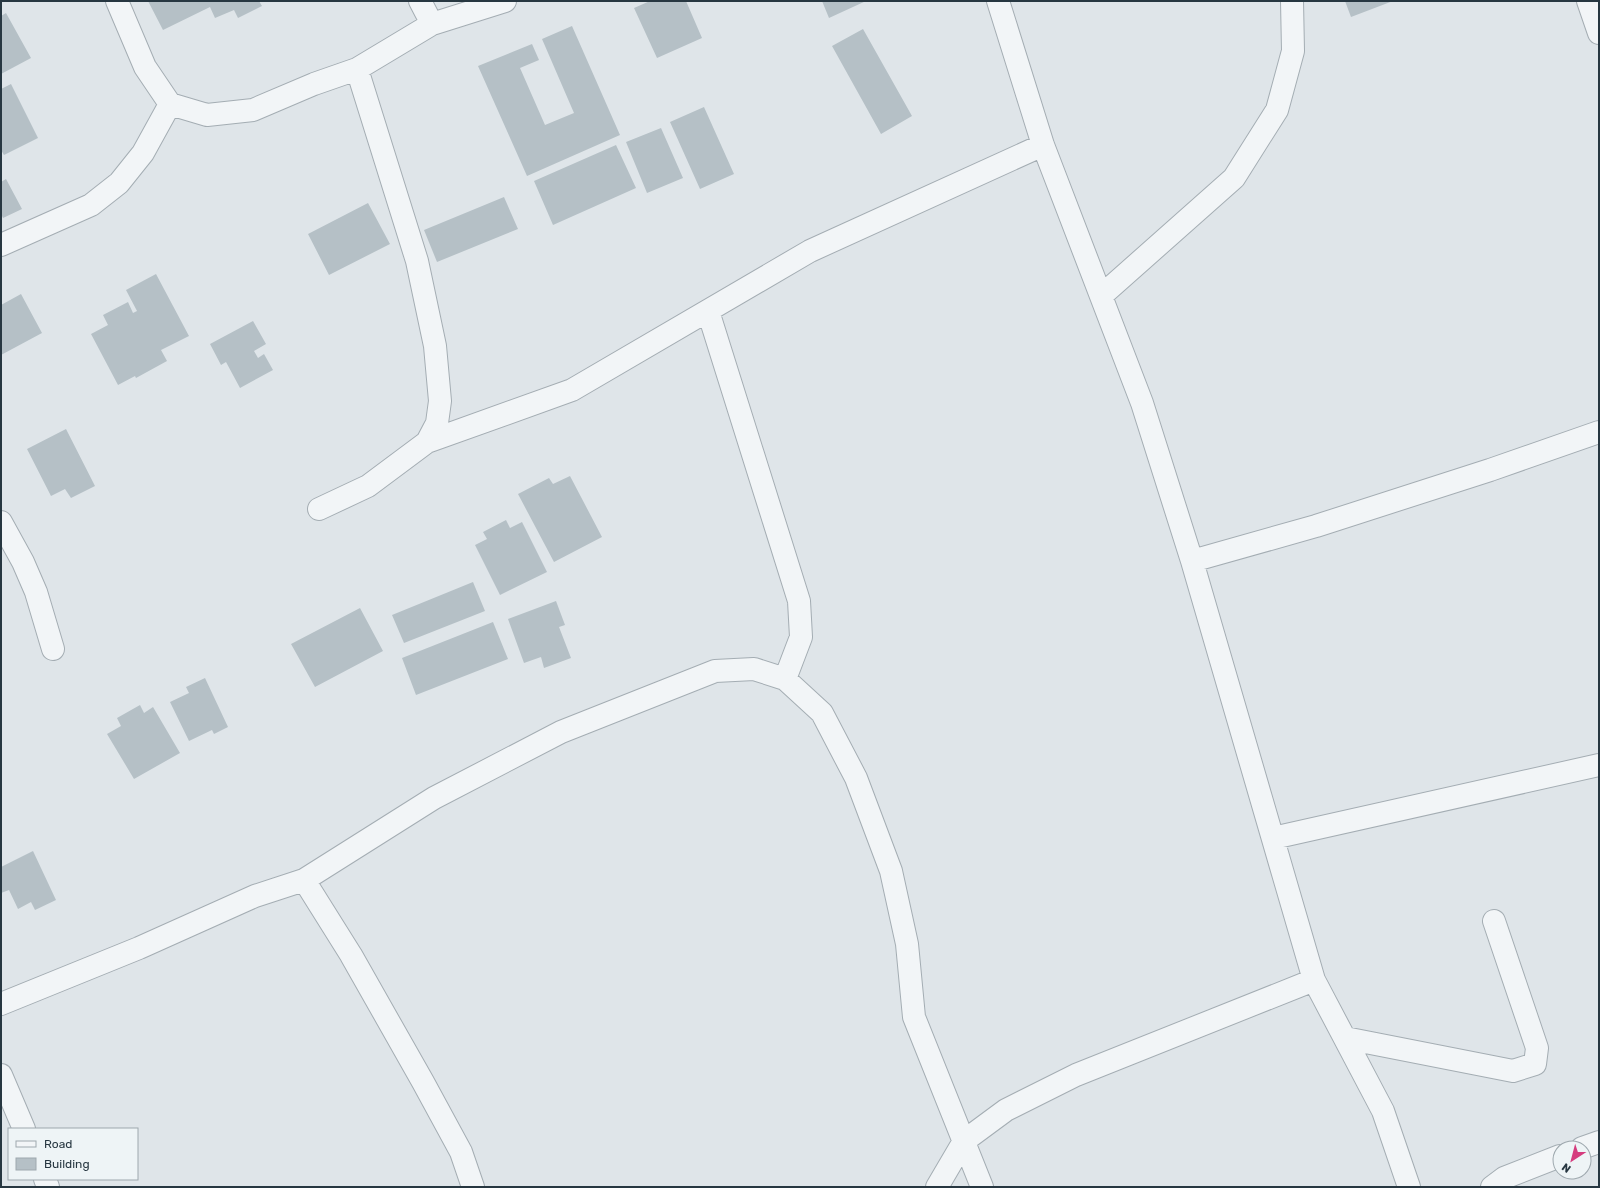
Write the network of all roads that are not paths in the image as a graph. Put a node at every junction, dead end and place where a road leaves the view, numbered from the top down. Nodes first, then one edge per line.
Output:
1 (117, 1) edge
2 (420, 1) edge
3 (505, 1) edge
4 (998, 1) edge
5 (1292, 1) edge
6 (1588, 1) edge
7 (432, 24) junction
8 (1599, 33) edge
9 (357, 69) junction
10 (170, 104) junction
11 (1043, 145) junction
12 (1, 245) edge
13 (1101, 296) junction
14 (708, 311) junction
15 (1599, 432) edge
16 (427, 442) junction
17 (319, 509) dead end
18 (1, 522) edge
19 (1192, 561) junction
20 (53, 649) dead end
21 (785, 679) junction
22 (1599, 765) edge
23 (1273, 838) junction
24 (304, 880) junction
25 (1494, 922) dead end
26 (1314, 980) junction
27 (1, 1004) edge
28 (1345, 1038) junction
29 (1, 1075) edge
30 (24, 1128) edge
31 (964, 1141) junction
32 (1552, 1159) edge
33 (473, 1187) edge
34 (937, 1187) edge
35 (982, 1187) edge
36 (1409, 1187) edge
37 (1492, 1187) edge

1 - 10 street
2 - 7 street
3 - 7 street
4 - 11 street
5 - 13 street
6 - 8 street
7 - 9 street
9 - 10 street
9 - 16 street
10 - 12 street
11 - 13 street
11 - 14 street
13 - 19 street
14 - 16 street
14 - 21 street
15 - 19 street
16 - 17 street
18 - 20 street
19 - 23 street
21 - 24 street
21 - 31 street
22 - 23 street
23 - 26 street
24 - 27 street
24 - 33 street
25 - 28 street
26 - 28 street
26 - 31 street
28 - 36 street
29 - 30 street
31 - 34 street
31 - 35 street
32 - 37 street

